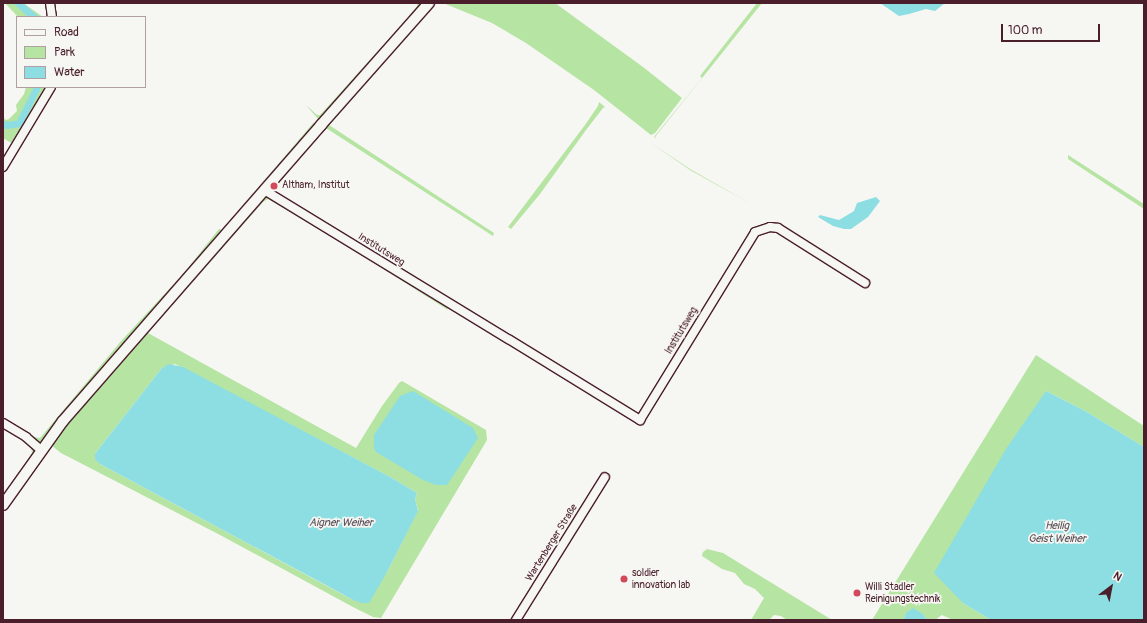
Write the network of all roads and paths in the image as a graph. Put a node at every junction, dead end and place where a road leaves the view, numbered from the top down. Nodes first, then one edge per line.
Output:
1 (50, 3) edge
2 (429, 3) edge
3 (52, 16) edge
4 (50, 88) edge
5 (3, 166) edge
6 (264, 190) junction
7 (865, 283) dead end
8 (3, 423) edge
9 (41, 450) junction
10 (605, 477) dead end
11 (3, 505) edge
12 (516, 620) edge

1 - 3 street
2 - 6 main road
4 - 5 street
6 - 7 street, Institutsweg
6 - 9 main road
8 - 9 street
9 - 11 main road
10 - 12 street, Wartenberger Straße

